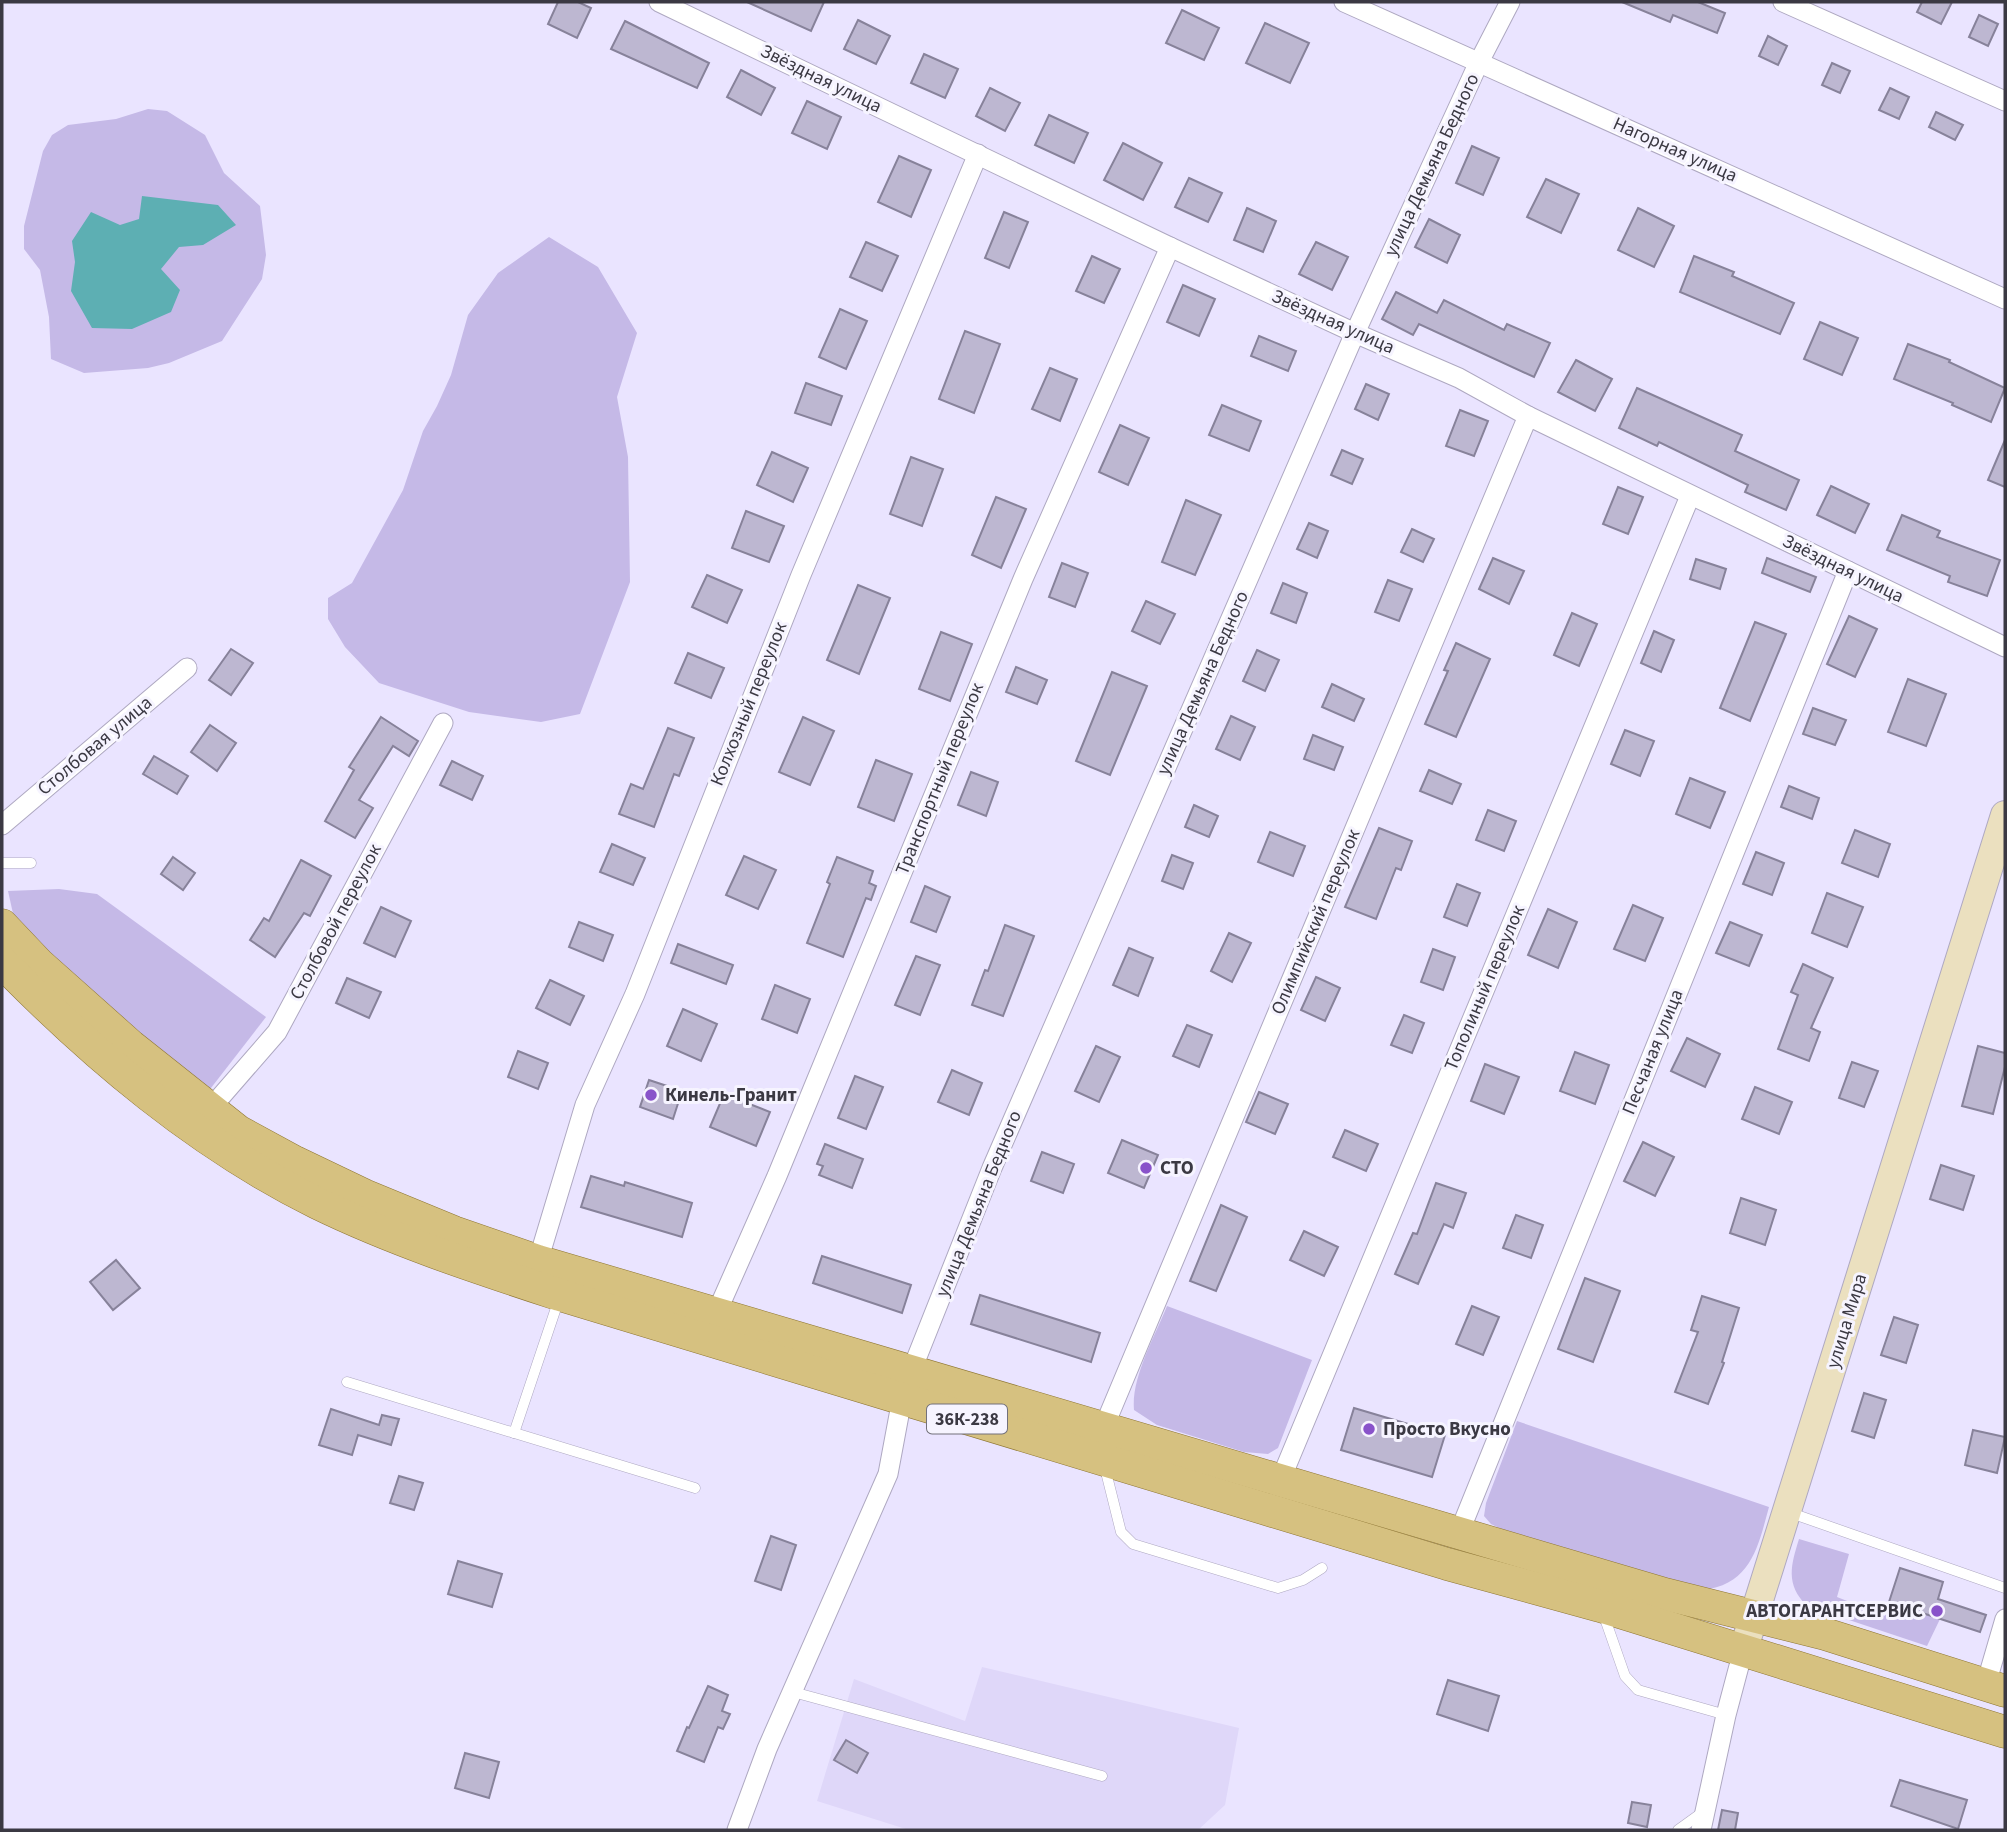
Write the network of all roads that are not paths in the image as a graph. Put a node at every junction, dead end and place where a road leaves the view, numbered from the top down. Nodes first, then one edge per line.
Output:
1 (659, 2) edge
2 (1344, 2) edge
3 (1510, 2) edge
4 (1783, 2) edge
5 (1479, 62) junction
6 (2005, 101) edge
7 (978, 154) junction
8 (1170, 247) junction
9 (2005, 299) edge
10 (1355, 333) junction
11 (1528, 416) junction
12 (1690, 496) junction
13 (1848, 571) junction
14 (2005, 647) edge
15 (187, 668) dead end
16 (443, 723) dead end
17 (2005, 815) edge
18 (2, 825) edge
19 (2, 863) edge
20 (30, 863) dead end
21 (2, 925) edge
22 (7, 972) edge
23 (210, 1109) junction
24 (538, 1261) junction
25 (560, 1295) junction
26 (716, 1314) junction
27 (347, 1382) dead end
28 (906, 1385) junction
29 (1103, 1429) junction
30 (514, 1433) junction
31 (1103, 1460) junction
32 (1280, 1481) junction
33 (695, 1488) dead end
34 (1787, 1512) junction
35 (1459, 1533) junction
36 (1322, 1568) dead end
37 (2005, 1588) edge
38 (1600, 1606) junction
39 (1755, 1616) junction
40 (2005, 1619) edge
41 (1743, 1651) junction
42 (1996, 1687) edge
43 (793, 1692) junction
44 (1726, 1715) junction
45 (2005, 1732) edge
46 (1102, 1776) dead end
47 (1702, 1821) edge
48 (737, 1830) edge
49 (1678, 1830) edge

1 - 7 street, Звёздная улица
2 - 5 street, Нагорная улица
3 - 5 street, улица Демьяна Бедного
4 - 6 street
5 - 9 street, Нагорная улица
5 - 10 street, улица Демьяна Бедного
7 - 8 street, Звёздная улица
7 - 24 street, Колхозный переулок
8 - 10 street, Звёздная улица
8 - 26 street, Транспортный переулок
10 - 11 street, Звёздная улица
10 - 28 street, улица Демьяна Бедного
11 - 12 street, Звёздная улица
11 - 29 street, Олимпийский переулок
12 - 13 street, Звёздная улица
12 - 32 street, Тополиный переулок
13 - 14 street, Звёздная улица
13 - 35 street, Песчаная улица
15 - 18 street, Столбовая улица
16 - 23 street, Столбовой переулок
17 - 34 main road, улица Мира
19 - 20 lane
21 - 23 main road
22 - 25 main road, 36К-238
23 - 24 main road
24 - 26 main road
25 - 28 main road, 36К-238
25 - 30 lane
26 - 28 main road
27 - 30 lane
28 - 29 main road
28 - 31 main road, 36К-238
28 - 43 street, улица Демьяна Бедного
29 - 32 main road
30 - 33 lane
31 - 36 lane
31 - 38 main road, 36К-238
32 - 35 main road
34 - 37 lane
34 - 39 main road, улица Мира
35 - 39 main road
38 - 41 main road, 36К-238
38 - 44 lane
39 - 41 main road, улица Мира
39 - 42 main road
40 - 42 street
41 - 44 street, улица Мира
41 - 45 main road, 36К-238
43 - 46 lane
43 - 48 street, улица Демьяна Бедного
44 - 47 street, улица Мира
47 - 49 lane

